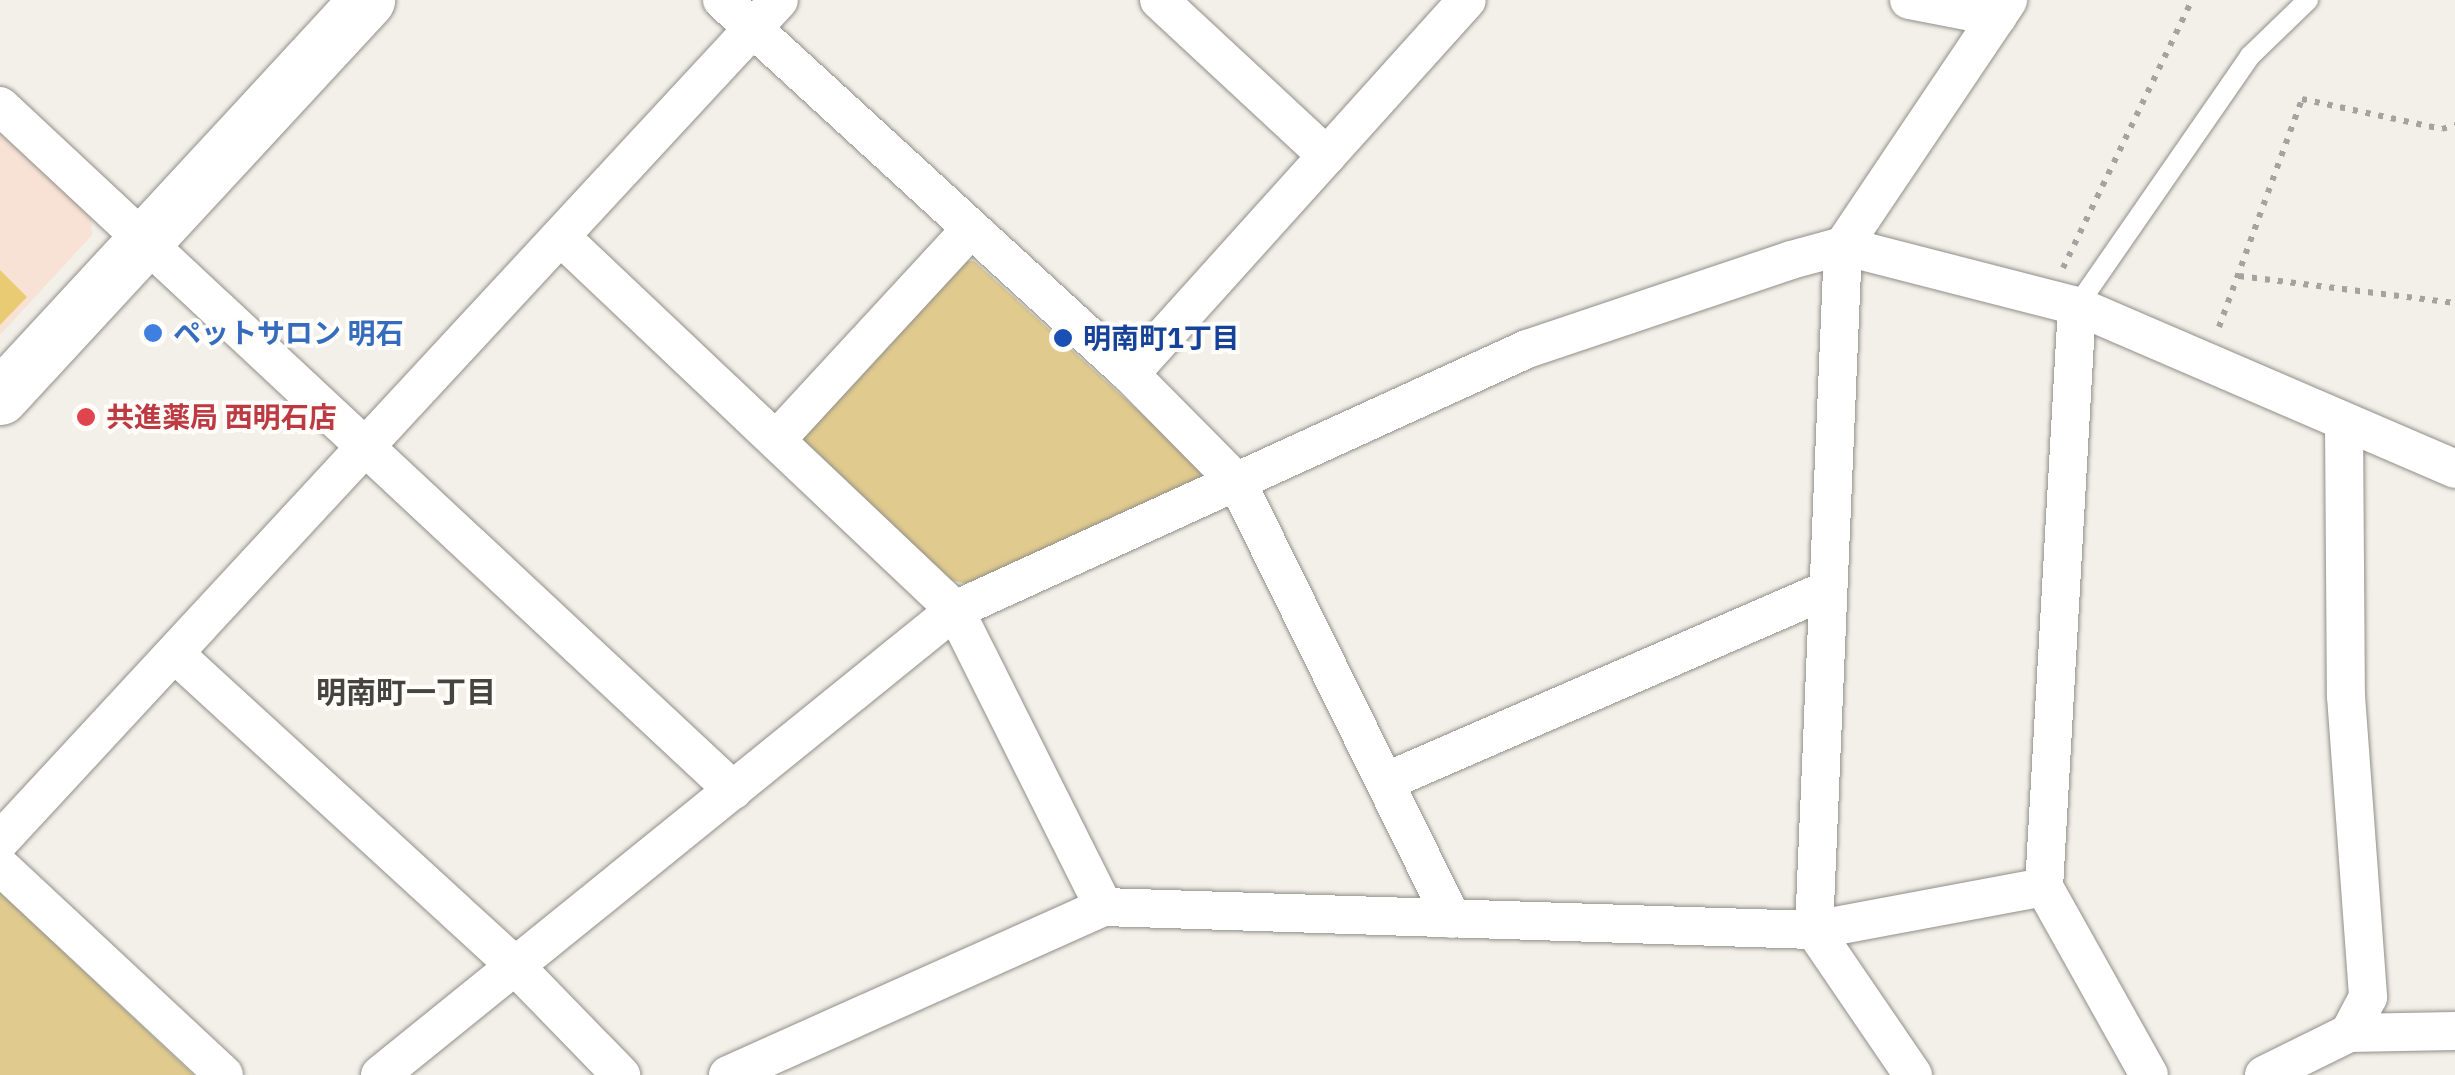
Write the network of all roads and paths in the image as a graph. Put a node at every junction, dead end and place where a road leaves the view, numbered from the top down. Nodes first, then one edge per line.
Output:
1 (367, 0) edge
2 (722, 0) edge
3 (779, 0) edge
4 (1158, 0) edge
5 (1467, 0) edge
6 (1909, 0) edge
7 (2192, 0) edge
8 (2308, 0) edge
9 (2002, 9) edge
10 (753, 28) junction
11 (0, 106) edge
12 (2455, 125) edge
13 (1327, 156) junction
14 (970, 230) junction
15 (562, 238) junction
16 (144, 242) junction
17 (1842, 246) junction
18 (2239, 276) junction
19 (2455, 304) edge
20 (2077, 306) junction
21 (2206, 361) junction
22 (1130, 374) junction
23 (0, 397) edge
24 (2344, 423) junction
25 (776, 440) junction
26 (369, 446) junction
27 (2455, 469) edge
28 (1238, 482) junction
29 (1824, 591) junction
30 (955, 610) junction
31 (176, 654) junction
32 (1385, 782) junction
33 (733, 790) junction
34 (0, 841) edge
35 (0, 866) edge
36 (2044, 887) junction
37 (1104, 907) junction
38 (1452, 919) junction
39 (1814, 930) junction
40 (516, 967) junction
41 (2455, 1031) edge
42 (2349, 1032) junction
43 (224, 1075) edge
44 (380, 1075) edge
45 (621, 1075) edge
46 (728, 1075) edge
47 (1913, 1075) edge
48 (2149, 1075) edge
49 (2264, 1075) edge

1 - 16 street
2 - 10 street
3 - 10 street
4 - 13 street
5 - 13 street
6 - 9 street
7 - 20 path
8 - 20 lane
9 - 17 street
10 - 14 street
10 - 15 street
11 - 16 street
12 - 18 path
13 - 22 street
14 - 22 street
14 - 25 street
15 - 25 street
15 - 26 street
16 - 23 street
16 - 26 street
17 - 20 street
17 - 28 street
17 - 29 street
18 - 19 path
18 - 21 path
20 - 21 street
20 - 36 street
21 - 24 street
22 - 28 street
24 - 27 street
24 - 42 street
25 - 30 street
26 - 31 street
26 - 33 street
28 - 30 street
28 - 32 street
29 - 32 street
29 - 39 street
30 - 33 street
30 - 37 street
31 - 34 street
31 - 40 street
32 - 38 street
33 - 40 street
35 - 43 street
36 - 39 street
36 - 48 street
37 - 38 street
37 - 46 street
38 - 39 street
39 - 47 street
40 - 44 street
40 - 45 street
41 - 42 street
42 - 49 street

